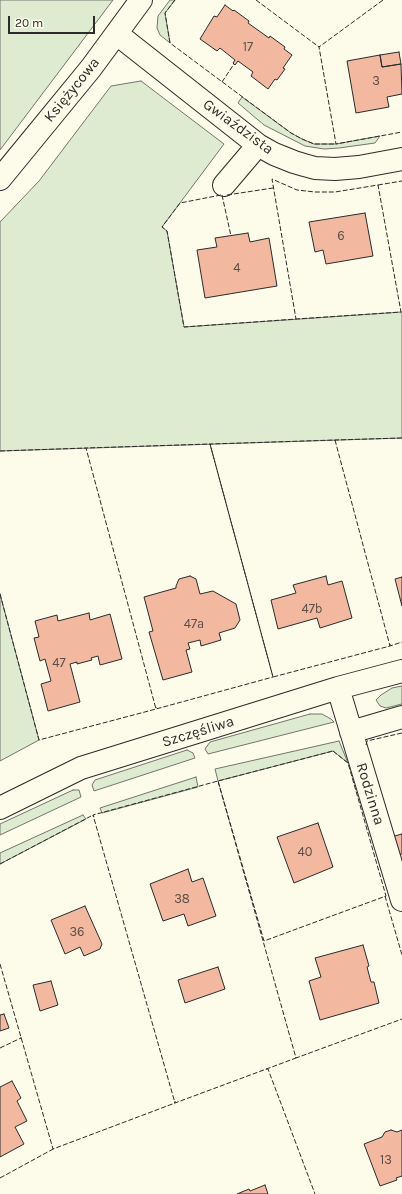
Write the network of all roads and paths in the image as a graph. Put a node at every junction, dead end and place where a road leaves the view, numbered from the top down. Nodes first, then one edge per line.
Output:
1 (141, 0) edge
2 (117, 34) junction
3 (258, 145) junction
4 (402, 159) edge
5 (0, 179) edge
6 (224, 185) dead end
7 (402, 671) edge
8 (338, 688) junction
9 (402, 718) edge
10 (351, 732) junction
11 (0, 808) edge
12 (402, 900) edge

1 - 2 street, Księżycowa
2 - 3 street, Gwiaździsta
2 - 5 street, Księżycowa
3 - 4 street, Gwiaździsta
3 - 6 street
7 - 8 street, Szczęśliwa
8 - 10 street, Rodzinna
8 - 11 street, Szczęśliwa
9 - 10 street
10 - 12 street, Rodzinna

